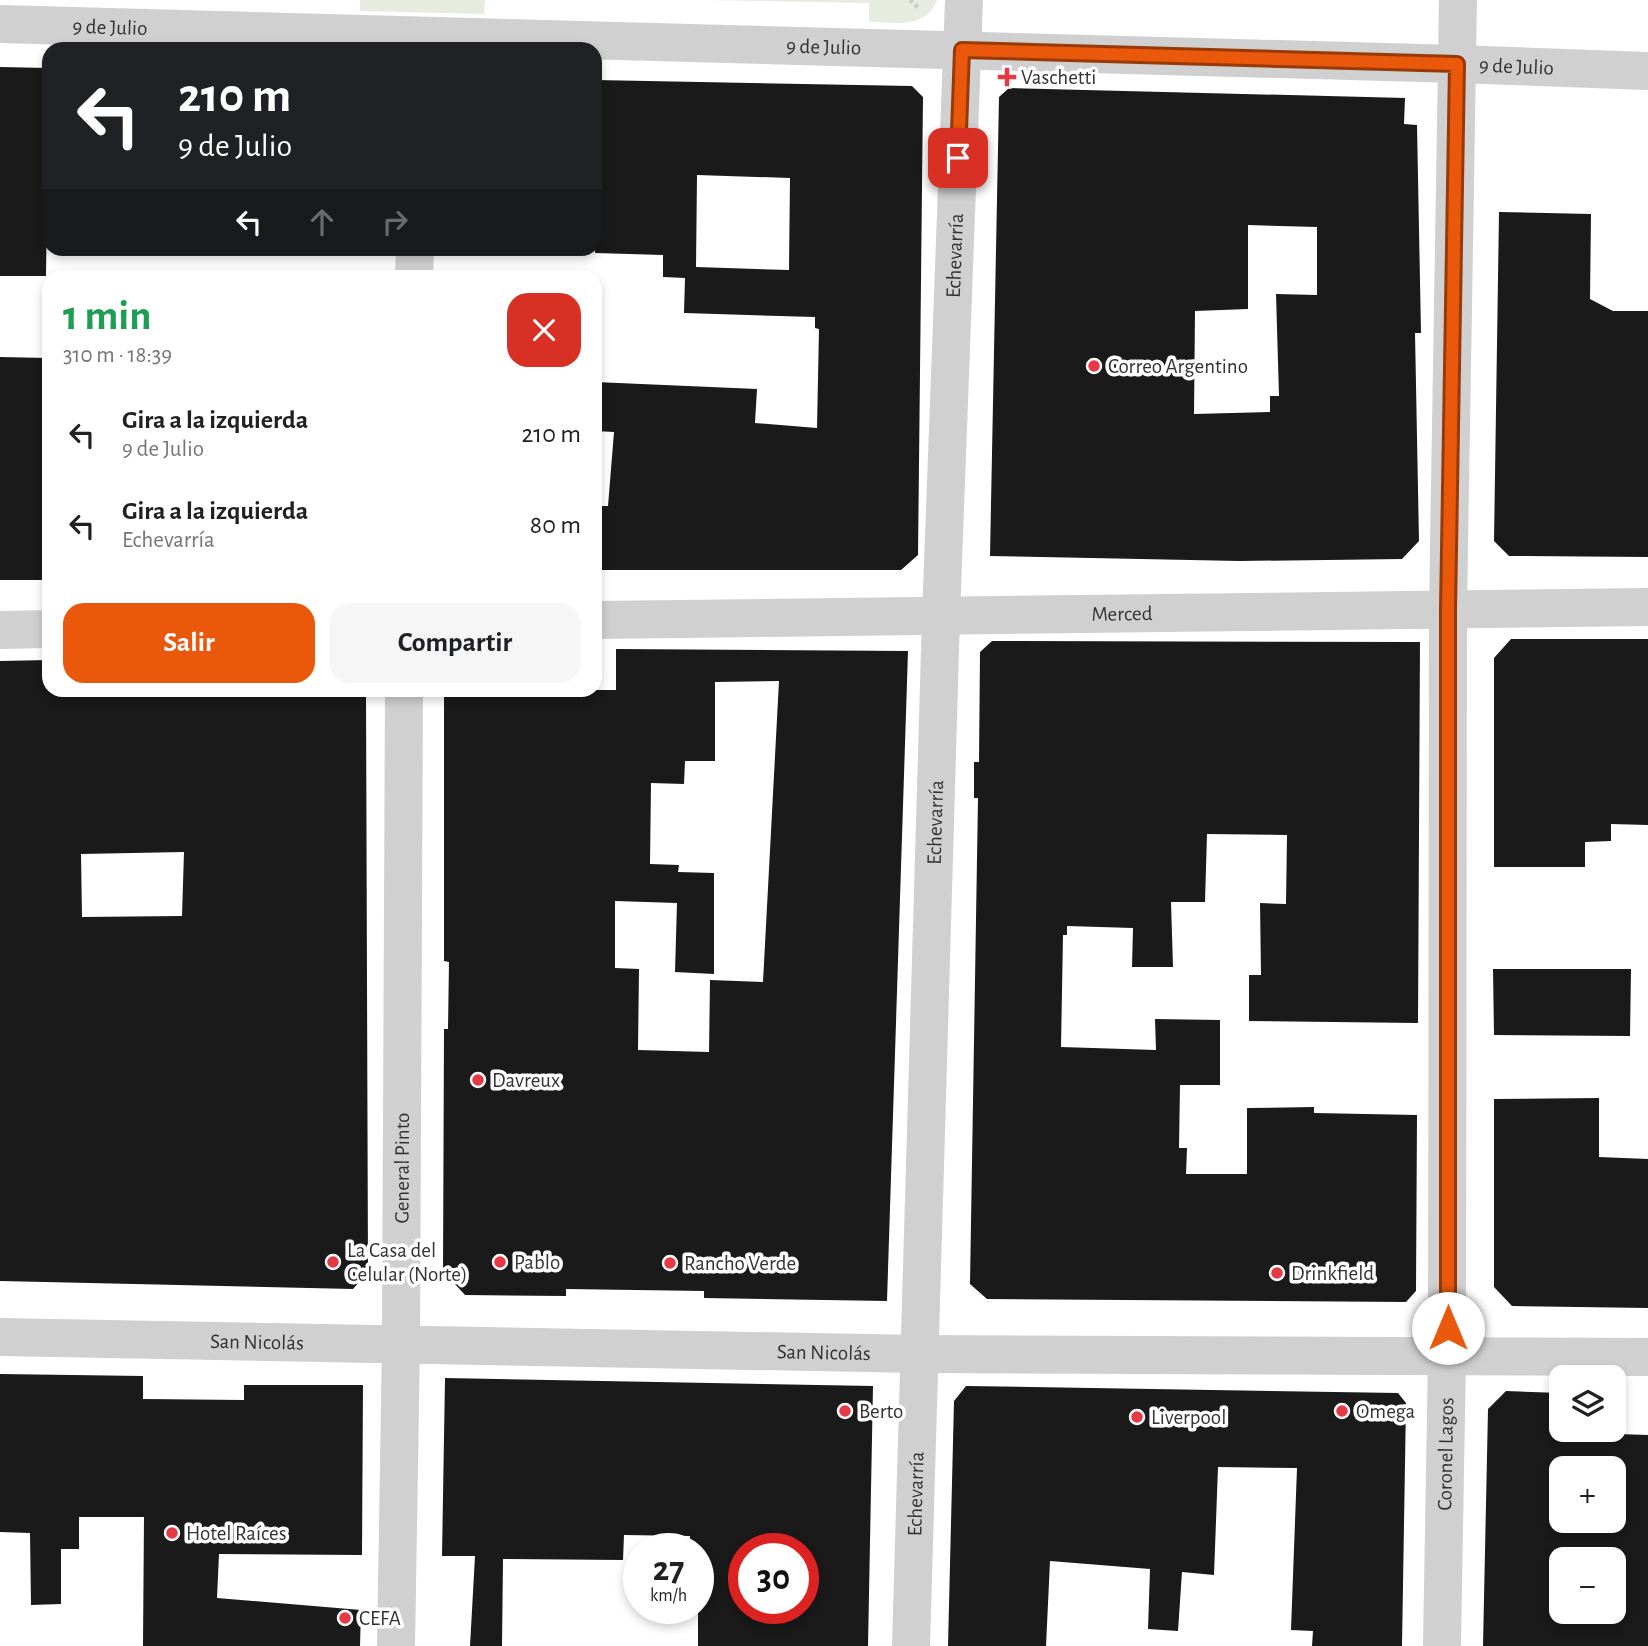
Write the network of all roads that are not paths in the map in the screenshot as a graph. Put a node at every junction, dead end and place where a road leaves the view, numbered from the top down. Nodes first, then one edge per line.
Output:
1 (964, 0) edge
2 (1458, 0) edge
3 (0, 24) edge
4 (399, 42) edge
5 (602, 45) edge
6 (962, 50) junction
7 (1457, 64) junction
8 (1648, 71) edge
9 (1648, 607) edge
10 (1448, 610) junction
11 (941, 616) junction
12 (602, 620) edge
13 (42, 629) edge
14 (0, 630) edge
15 (404, 697) edge
16 (0, 1337) edge
17 (401, 1343) junction
18 (919, 1354) junction
19 (1447, 1355) junction
20 (1648, 1357) edge
21 (396, 1646) edge
22 (911, 1646) edge
23 (1442, 1646) edge

1 - 6 street, Echevarría
2 - 7 street, Coronel Lagos
3 - 4 street, 9 de Julio
5 - 6 street, 9 de Julio
6 - 7 street, 9 de Julio
6 - 11 street, Echevarría
7 - 8 street, 9 de Julio
7 - 10 street, Coronel Lagos
9 - 10 street, Merced
10 - 11 street, Merced
10 - 19 street, Coronel Lagos
11 - 12 street, Merced
11 - 18 street, Echevarría
13 - 14 street
15 - 17 street, General Pinto
16 - 17 street, San Nicolás
17 - 18 street, San Nicolás
17 - 21 street, General Pinto
18 - 19 street, San Nicolás
18 - 22 street, Echevarría
19 - 20 street, San Nicolás
19 - 23 street, Coronel Lagos

